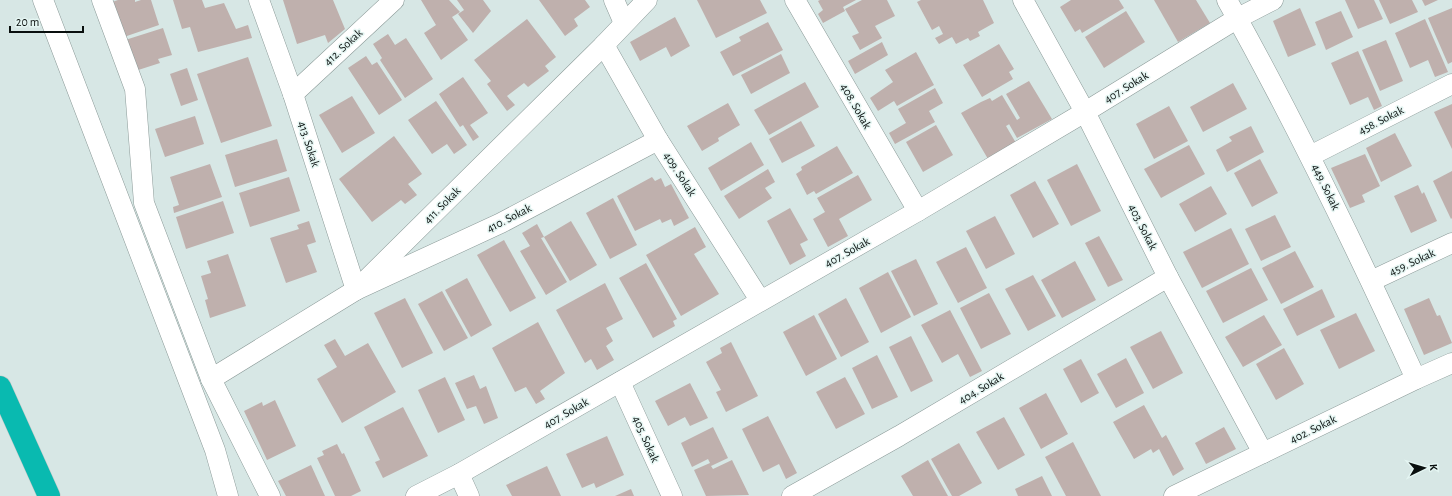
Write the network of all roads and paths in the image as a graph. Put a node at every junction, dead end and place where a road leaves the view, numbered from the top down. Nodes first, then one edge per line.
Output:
1 (43, 0) edge
2 (102, 0) edge
3 (259, 0) edge
4 (394, 0) edge
5 (614, 0) edge
6 (647, 0) edge
7 (795, 0) edge
8 (1023, 0) edge
9 (1227, 0) edge
10 (1273, 0) edge
11 (1238, 18) junction
12 (624, 23) junction
13 (604, 45) junction
14 (1452, 84) edge
15 (293, 94) junction
16 (1085, 112) junction
17 (658, 140) junction
18 (1310, 156) junction
19 (918, 212) junction
20 (1452, 243) edge
21 (1168, 277) junction
22 (1371, 281) junction
23 (356, 290) junction
24 (760, 300) junction
25 (1452, 363) edge
26 (211, 379) junction
27 (1416, 379) junction
28 (620, 382) junction
29 (0, 387) edge
30 (1263, 453) junction
31 (459, 474) junction
32 (50, 496) edge
33 (228, 496) edge
34 (270, 496) edge
35 (416, 496) edge
36 (469, 496) edge
37 (672, 496) edge
38 (792, 496) edge
39 (1174, 496) edge

1 - 33 street
2 - 26 street
3 - 15 street, 413. Sokak
4 - 15 street, 412. Sokak
5 - 12 street
6 - 12 street, 411. Sokak
7 - 19 street, 408. Sokak
8 - 16 street, 403. Sokak
9 - 11 street, 449. Sokak
10 - 11 street, 407. Sokak
11 - 16 street, 407. Sokak
11 - 18 street, 449. Sokak
12 - 13 street, 411. Sokak
13 - 17 street, 409. Sokak
13 - 23 street, 411. Sokak
14 - 18 street, 458. Sokak
15 - 23 street, 413. Sokak
16 - 19 street, 407. Sokak
16 - 21 street, 403. Sokak
17 - 23 street, 410. Sokak
17 - 24 street, 409. Sokak
18 - 22 street, 449. Sokak
19 - 24 street, 407. Sokak
20 - 22 street, 459. Sokak
21 - 30 street, 403. Sokak
21 - 38 street, 404. Sokak
22 - 27 street, 449. Sokak
23 - 26 street, 411. Sokak
24 - 28 street, 407. Sokak
25 - 27 street, 402. Sokak
26 - 34 street
27 - 30 street, 402. Sokak
28 - 31 street, 407. Sokak
28 - 37 street, 405. Sokak
29 - 32 highway
30 - 39 street, 402. Sokak
31 - 35 street, 407. Sokak
31 - 36 street

